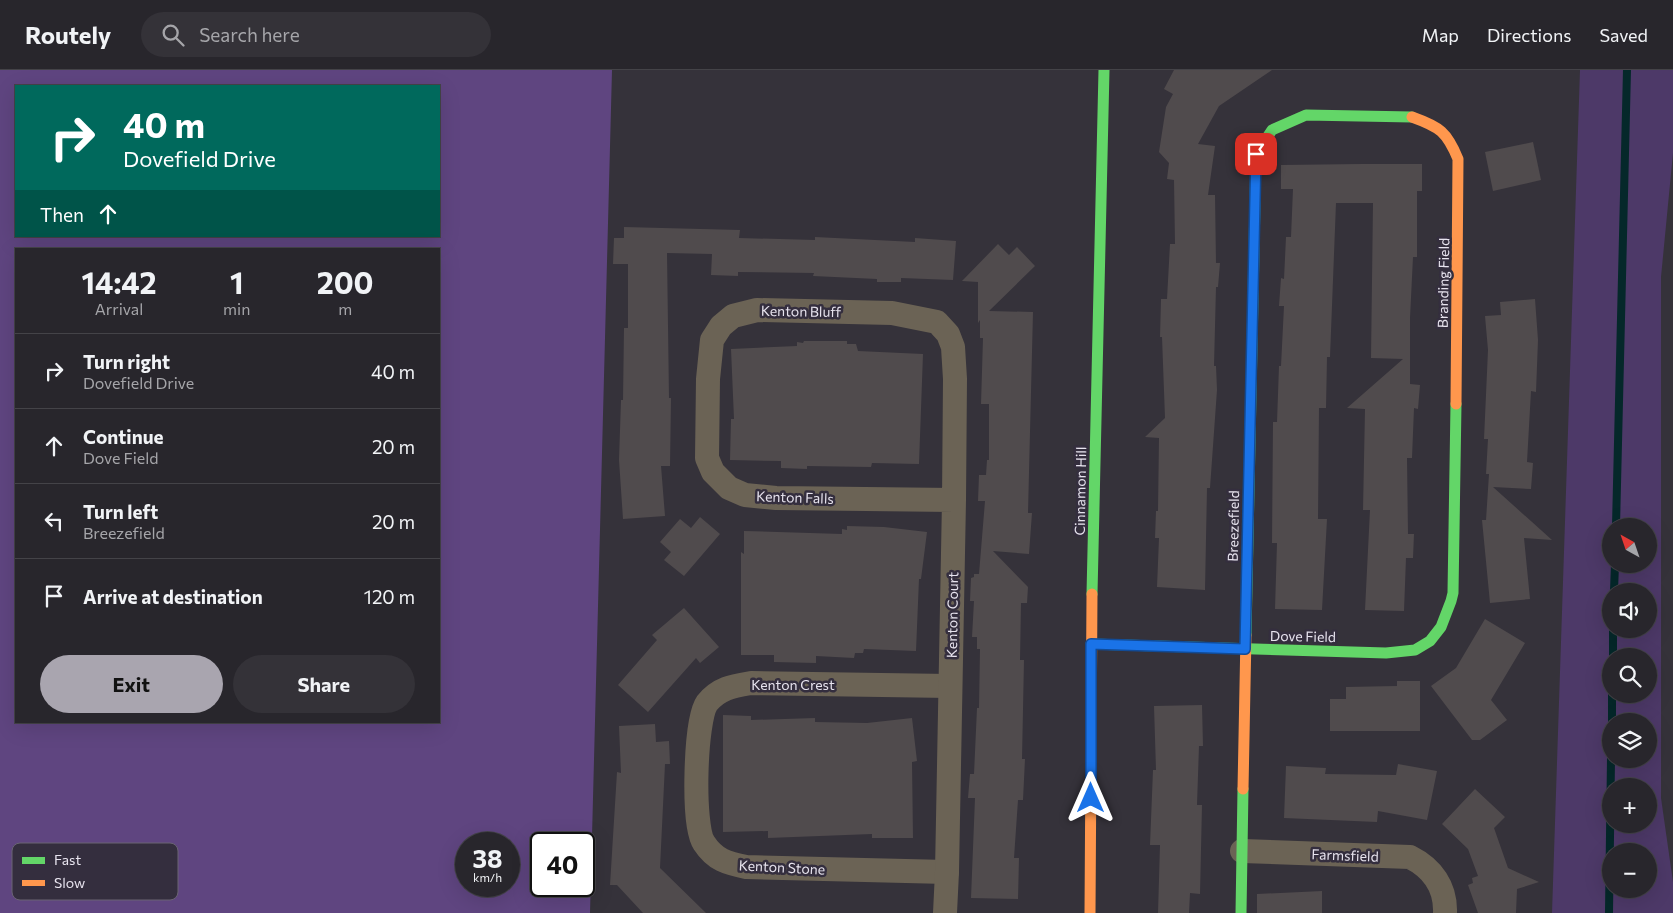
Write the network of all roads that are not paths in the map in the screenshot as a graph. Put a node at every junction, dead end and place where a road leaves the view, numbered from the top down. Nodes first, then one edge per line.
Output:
1 (1104, 70) edge
2 (1264, 141) joint
3 (937, 322) joint
4 (708, 405) joint
5 (954, 500) junction
6 (1440, 628) joint
7 (1091, 644) junction
8 (1245, 649) junction
9 (950, 686) junction
10 (698, 766) joint
11 (1242, 851) junction
12 (947, 872) junction
13 (945, 913) edge
14 (1090, 913) edge
15 (1241, 913) edge
16 (1445, 913) edge

1 - 7 street, Cinnamon Hill
2 - 6 street, Branding Field
2 - 8 street, Breezefield
3 - 4 street, Kenton Bluff
3 - 5 street, Kenton Court
4 - 5 street, Kenton Falls
5 - 9 street, Kenton Court
6 - 8 street, Dove Field
7 - 8 street, Dove Field
7 - 14 street, Cinnamon Hill
8 - 11 street, Breezefield
9 - 10 street, Kenton Crest
9 - 12 street, Kenton Court
10 - 12 street, Kenton Stone
11 - 15 street, Breezefield
11 - 16 street, Farmsfield
12 - 13 street, Kenton Court

